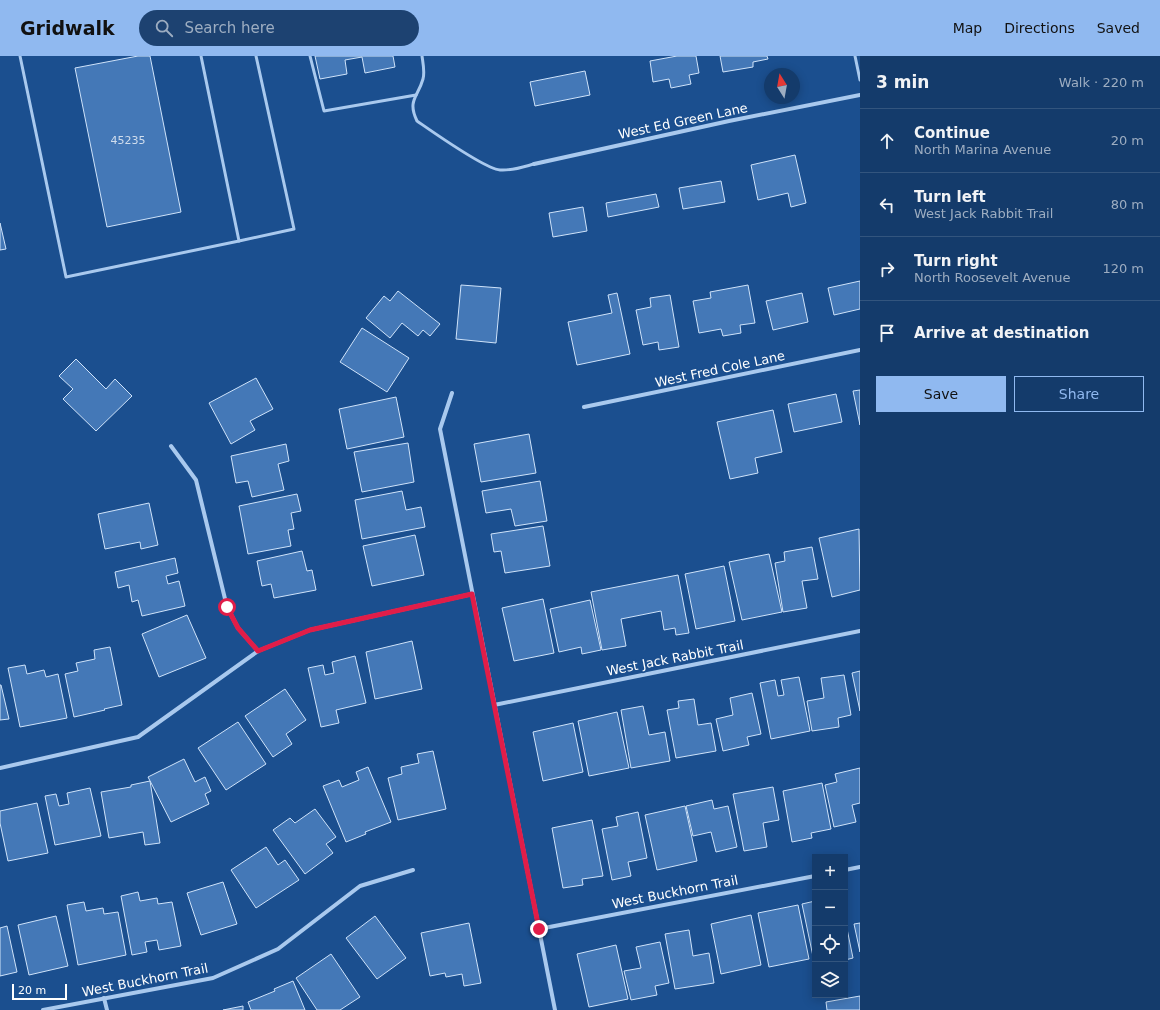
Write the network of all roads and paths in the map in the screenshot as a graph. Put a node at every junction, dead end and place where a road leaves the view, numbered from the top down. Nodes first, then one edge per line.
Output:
1 (20, 56) edge
2 (200, 56) edge
3 (256, 56) edge
4 (310, 56) edge
5 (422, 56) edge
6 (855, 56) edge
7 (860, 80) edge
8 (416, 95) junction
9 (860, 95) edge
10 (534, 164) joint
11 (239, 241) junction
12 (860, 350) edge
13 (452, 393) dead end
14 (584, 407) dead end
15 (172, 446) dead end
16 (472, 594) junction
17 (860, 631) edge
18 (258, 651) junction
19 (494, 704) junction
20 (0, 768) edge
21 (860, 867) edge
22 (848, 869) edge
23 (414, 870) dead end
24 (812, 877) edge
25 (539, 929) junction
26 (104, 998) junction
27 (43, 1010) edge
28 (107, 1010) edge
29 (555, 1010) edge

1 - 11 lane
2 - 11 lane
3 - 11 lane
4 - 8 lane
5 - 8 lane
6 - 7 lane
8 - 10 lane
9 - 10 street, West Ed Green Lane
12 - 14 street, West Fred Cole Lane
13 - 16 street
15 - 18 street
16 - 18 street
16 - 19 street
17 - 19 street, West Jack Rabbit Trail
18 - 20 street
19 - 25 street
21 - 22 street
23 - 26 street, West Buckhorn Trail
24 - 25 street, West Buckhorn Trail
25 - 29 street
26 - 27 street, West Buckhorn Trail
26 - 28 street

